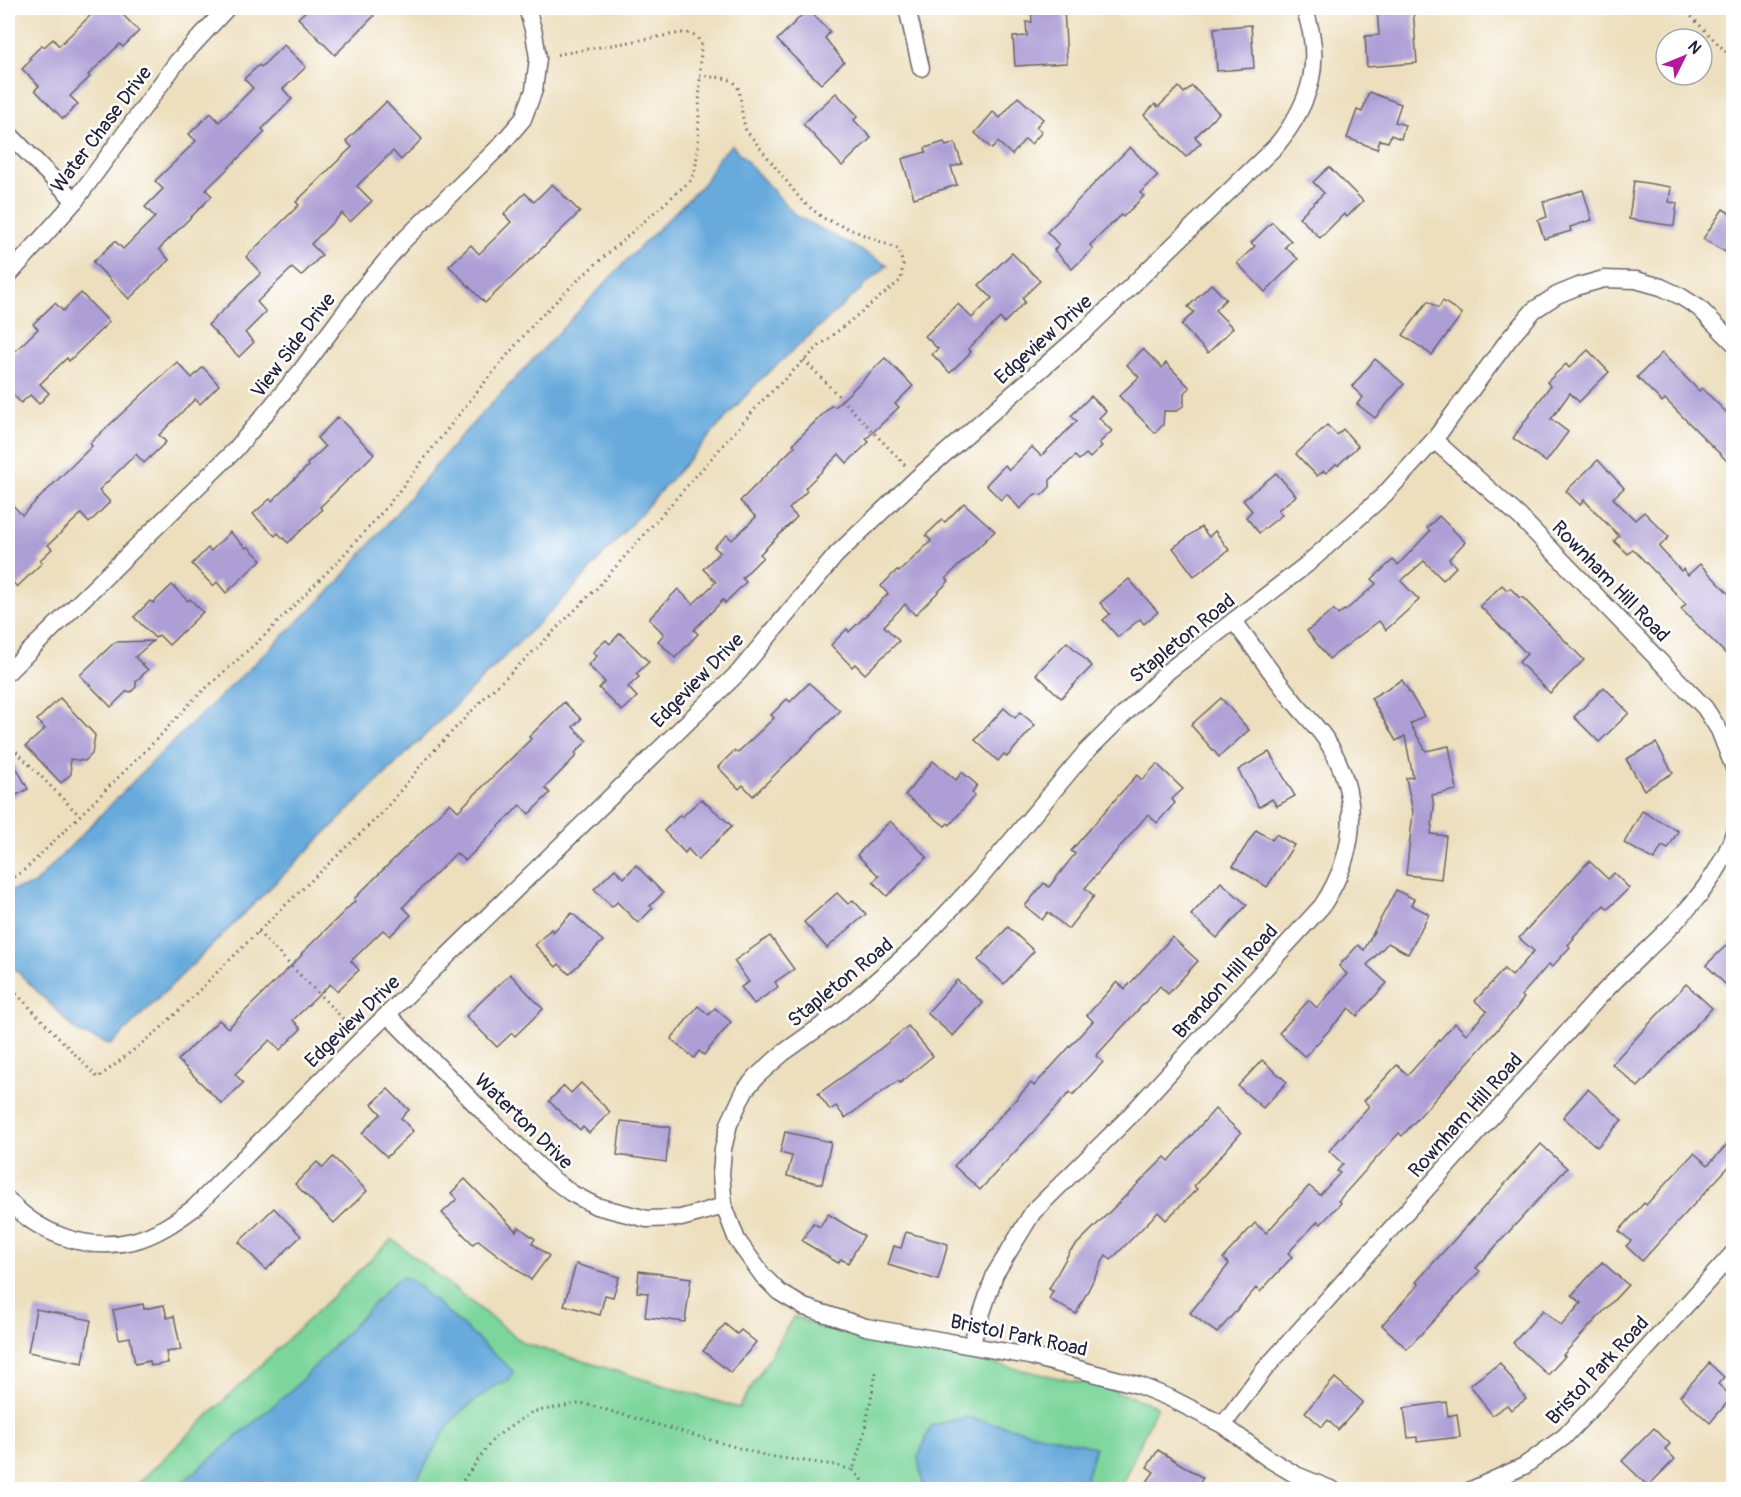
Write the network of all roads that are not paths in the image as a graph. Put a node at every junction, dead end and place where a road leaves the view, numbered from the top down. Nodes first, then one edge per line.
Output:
1 (227, 8) edge
2 (527, 8) edge
3 (907, 8) edge
4 (1304, 8) edge
5 (921, 68) dead end
6 (8, 134) edge
7 (75, 201) junction
8 (8, 276) edge
9 (1734, 343) edge
10 (1434, 440) junction
11 (1234, 621) junction
12 (8, 672) edge
13 (1734, 768) edge
14 (1734, 833) edge
15 (388, 1015) junction
16 (8, 1200) edge
17 (724, 1206) junction
18 (1734, 1252) edge
19 (970, 1345) junction
20 (1223, 1425) junction
21 (1333, 1490) edge
22 (1471, 1490) edge

1 - 7 street, Water Chase Drive
2 - 12 street, View Side Drive
3 - 5 street
4 - 15 street, Edgeview Drive
6 - 7 street
7 - 8 street, Water Chase Drive
9 - 10 street, Stapleton Road
10 - 11 street, Stapleton Road
10 - 13 street, Rownham Hill Road
11 - 17 street, Stapleton Road
11 - 19 street, Brandon Hill Road
14 - 20 street, Rownham Hill Road
15 - 16 street, Edgeview Drive
15 - 17 street, Waterton Drive
17 - 19 street, Bristol Park Road
18 - 22 street, Bristol Park Road
19 - 20 street, Bristol Park Road
20 - 21 street, Bristol Park Road

